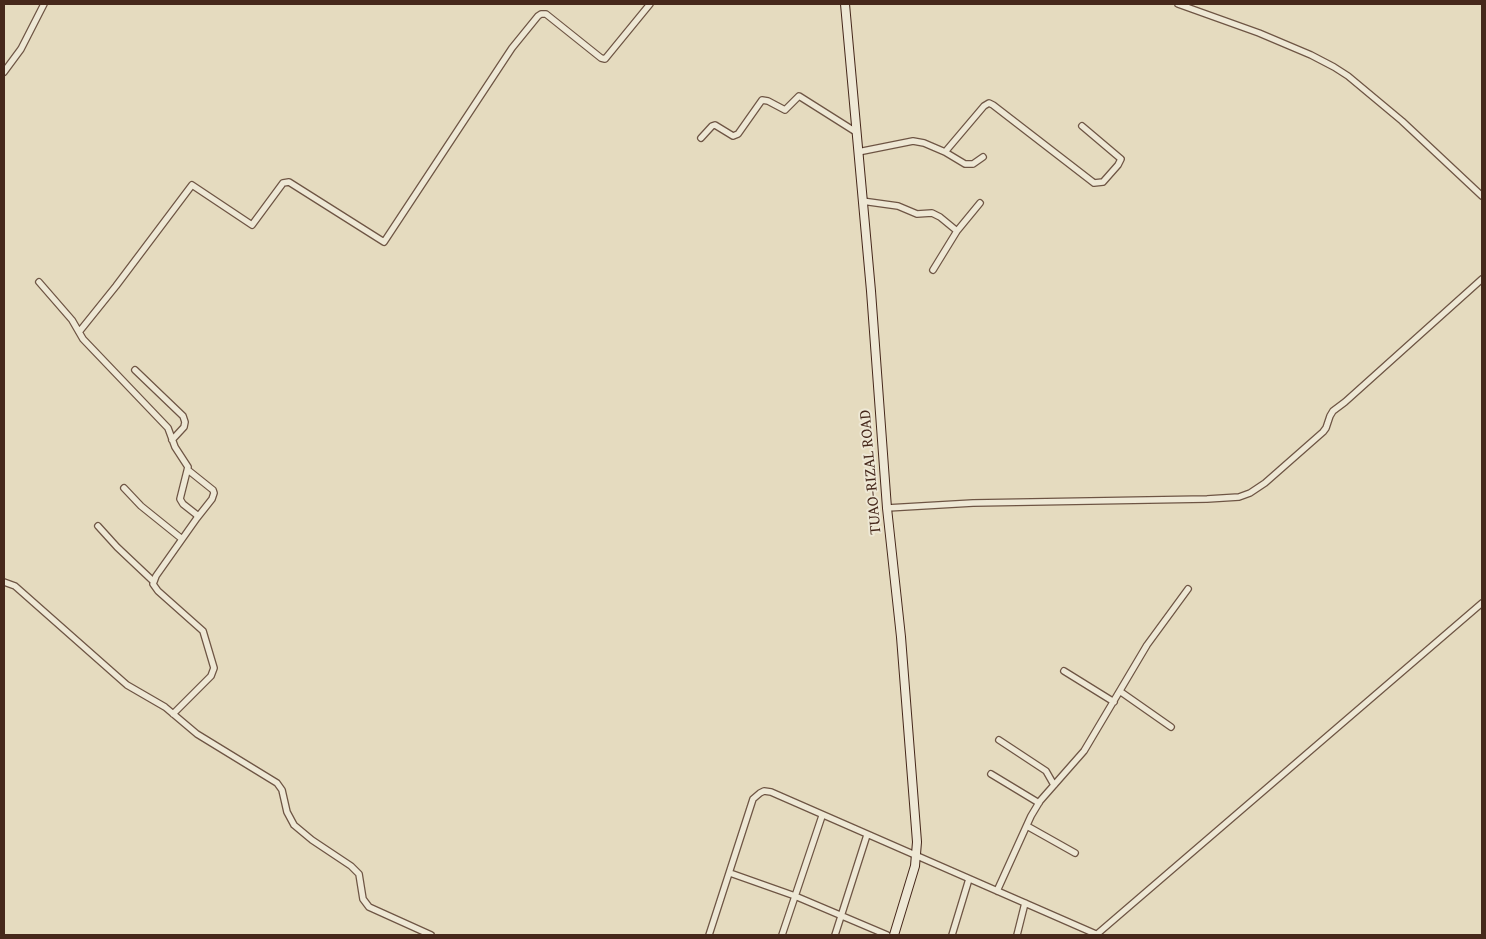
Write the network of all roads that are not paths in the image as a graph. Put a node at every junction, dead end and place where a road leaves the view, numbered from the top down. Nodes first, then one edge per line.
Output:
1 (44, 4) edge
2 (650, 4) edge
3 (845, 4) edge
4 (1178, 4) edge
5 (4, 72) edge
6 (1082, 126) dead end
7 (856, 132) junction
8 (701, 138) dead end
9 (858, 152) junction
10 (945, 152) junction
11 (982, 157) dead end
12 (1482, 196) edge
13 (862, 201) junction
14 (980, 203) dead end
15 (957, 231) junction
16 (933, 270) dead end
17 (1482, 279) edge
18 (40, 282) dead end
19 (79, 332) junction
20 (135, 370) dead end
21 (172, 440) junction
22 (188, 470) junction
23 (124, 488) dead end
24 (887, 508) junction
25 (197, 518) junction
26 (98, 526) dead end
27 (182, 539) junction
28 (4, 582) edge
29 (153, 582) junction
30 (1188, 589) dead end
31 (1482, 603) edge
32 (1064, 671) dead end
33 (1121, 692) junction
34 (1114, 702) junction
35 (173, 714) junction
36 (1171, 727) dead end
37 (999, 740) dead end
38 (991, 774) dead end
39 (1054, 785) junction
40 (1039, 803) junction
41 (822, 816) junction
42 (1027, 826) junction
43 (867, 835) junction
44 (1075, 853) dead end
45 (916, 855) junction
46 (730, 872) junction
47 (969, 878) junction
48 (997, 891) junction
49 (794, 896) junction
50 (1025, 902) junction
51 (841, 916) junction
52 (431, 935) edge
53 (709, 935) edge
54 (782, 935) edge
55 (835, 935) edge
56 (887, 935) edge
57 (894, 935) edge
58 (952, 935) edge
59 (1017, 935) edge
60 (1097, 935) edge

1 - 5 street
2 - 19 street
3 - 7 main road, TUAO-RIZAL ROAD
4 - 12 street
6 - 10 street
7 - 8 street
7 - 9 main road, TUAO-RIZAL ROAD
9 - 10 street
9 - 13 main road, TUAO-RIZAL ROAD
10 - 11 street
13 - 15 street
13 - 24 main road, TUAO-RIZAL ROAD
14 - 15 street
15 - 16 street
17 - 24 street
18 - 19 street
19 - 21 street
20 - 21 street
21 - 22 street
22 - 25 street
22 - 25 street
23 - 27 street
24 - 45 main road, TUAO-RIZAL ROAD
25 - 27 street
26 - 29 street
27 - 29 street
28 - 35 street
29 - 35 street
30 - 33 street
31 - 60 street
32 - 34 street
33 - 34 street
33 - 36 street
34 - 39 street
35 - 52 street
37 - 39 street
38 - 40 street
39 - 40 street
40 - 42 street
41 - 43 street
41 - 46 street
41 - 49 street
42 - 44 street
42 - 48 street
43 - 45 street
43 - 51 street
45 - 47 street
45 - 57 main road, TUAO-RIZAL ROAD
46 - 49 street
46 - 53 street
47 - 48 street
47 - 58 street
48 - 50 street
49 - 51 street
49 - 54 street
50 - 59 street
50 - 60 street
51 - 55 street
51 - 56 street

